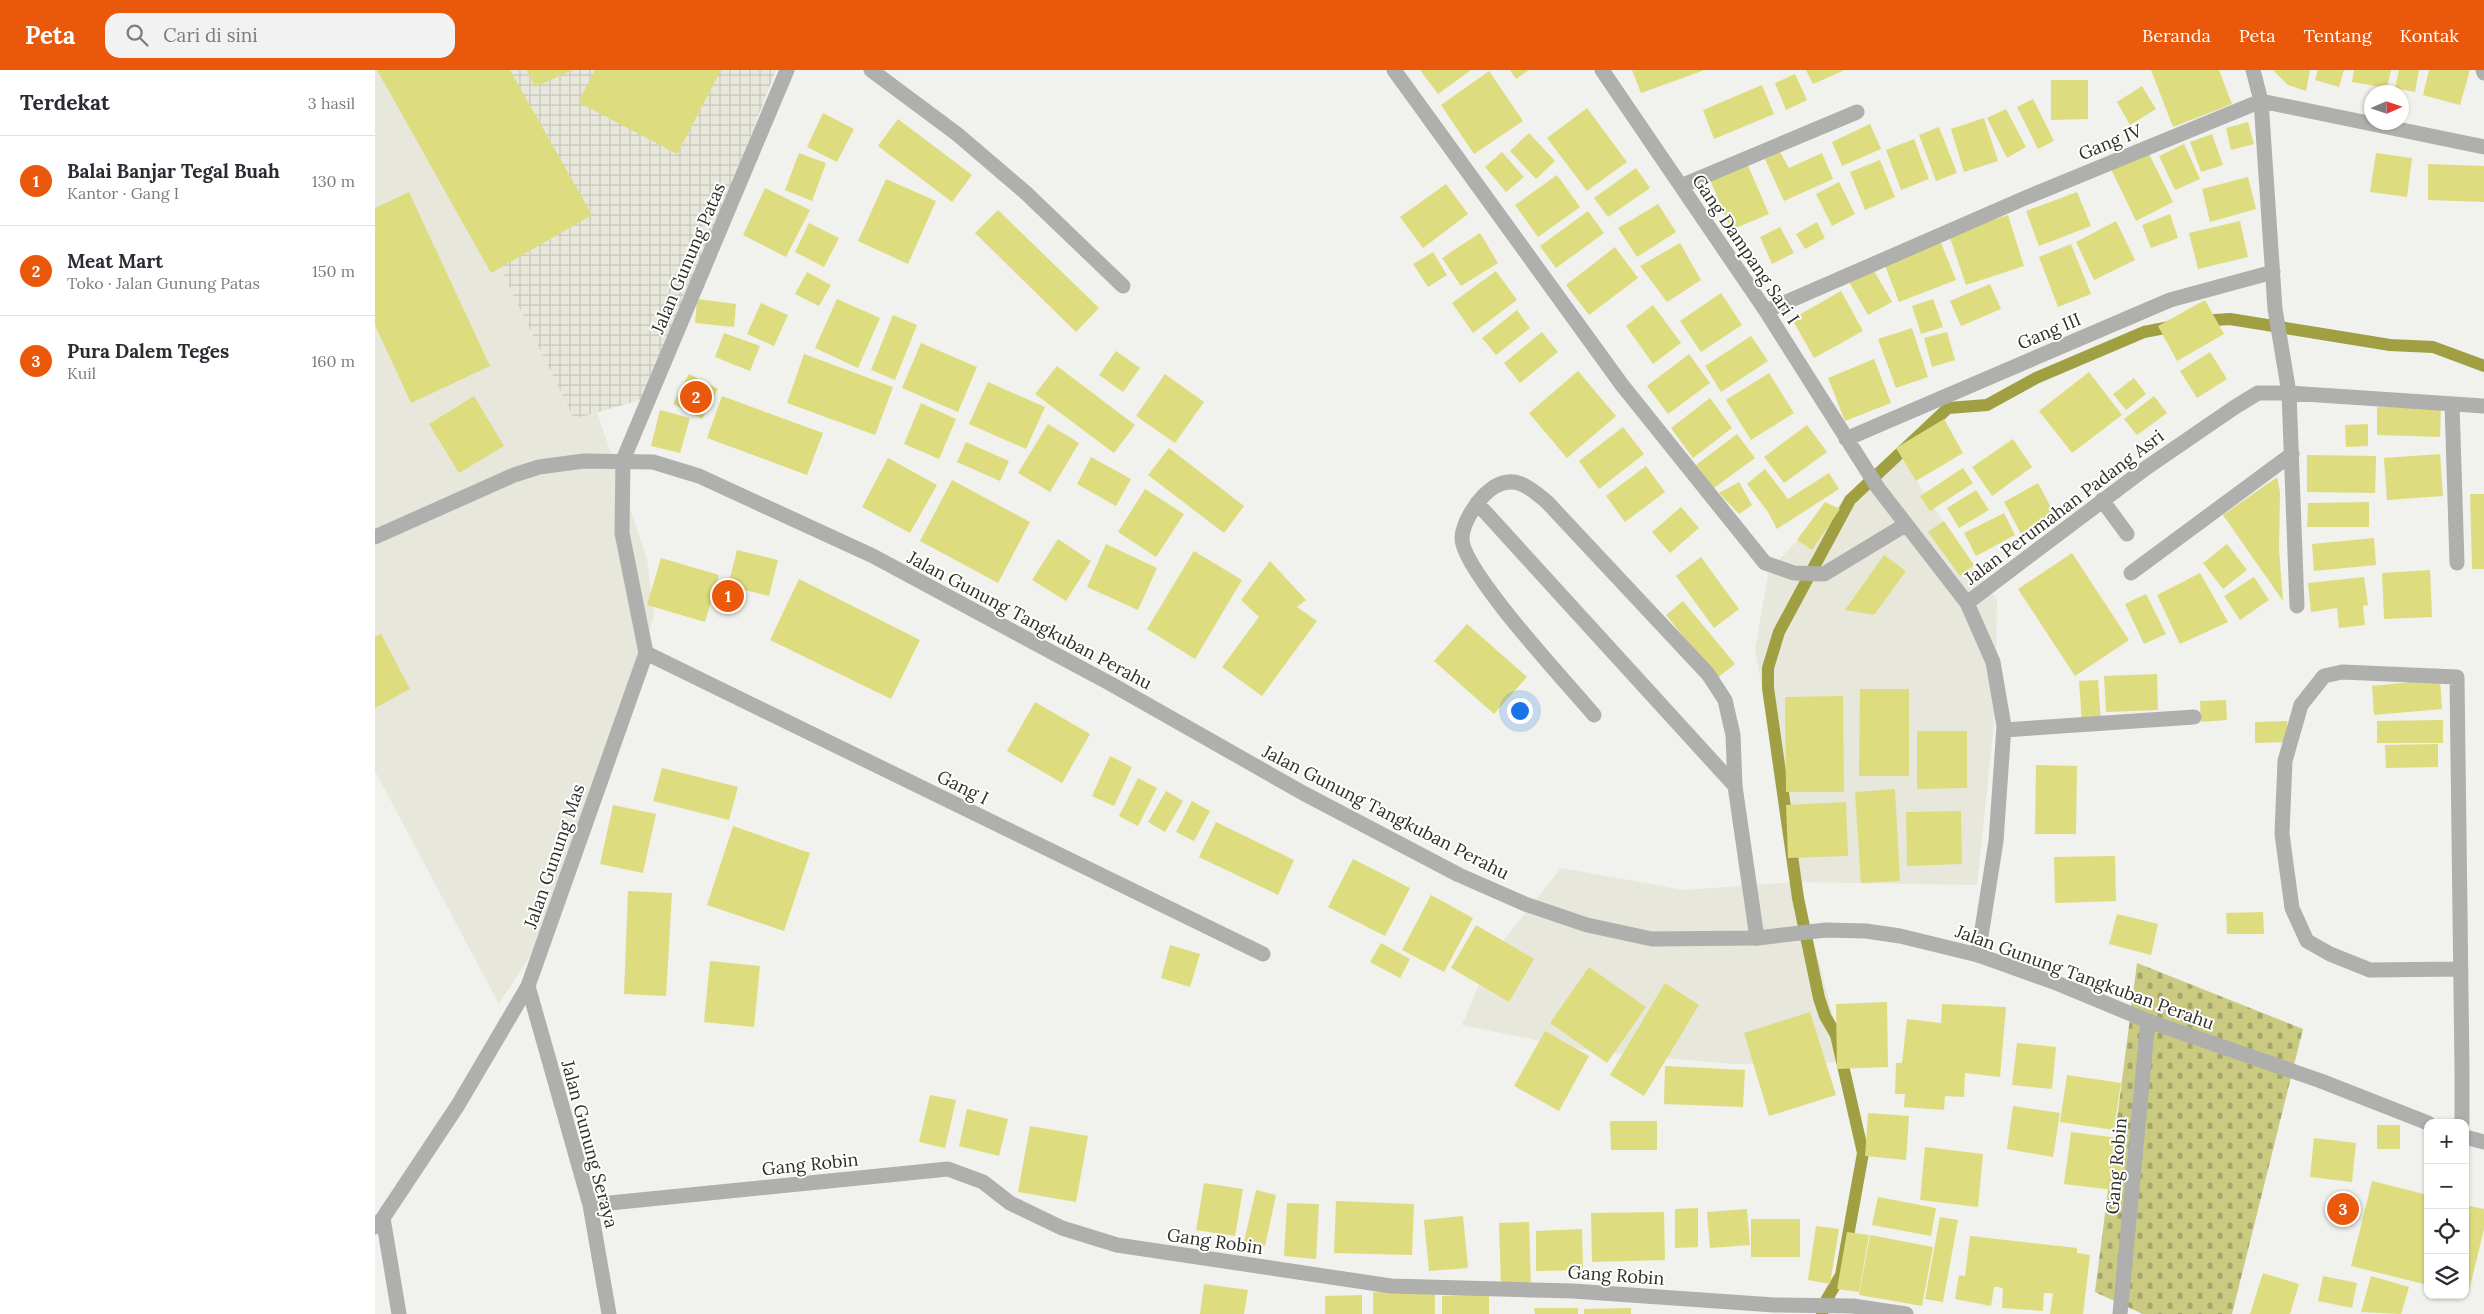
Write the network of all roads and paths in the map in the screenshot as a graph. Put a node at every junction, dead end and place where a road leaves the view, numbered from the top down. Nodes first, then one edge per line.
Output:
1 (787, 70) edge
2 (871, 70) edge
3 (1394, 70) edge
4 (1602, 70) edge
5 (2253, 70) edge
6 (2261, 101) junction
7 (1857, 112) dead end
8 (2484, 147) edge
9 (1681, 186) junction
10 (2273, 272) junction
11 (1123, 286) dead end
12 (1766, 311) junction
13 (2289, 393) junction
14 (2452, 404) junction
15 (2484, 406) edge
16 (1846, 439) junction
17 (2292, 454) junction
18 (623, 460) junction
19 (2102, 500) junction
20 (1477, 504) junction
21 (1905, 525) junction
22 (2127, 534) dead end
23 (375, 537) edge
24 (2457, 563) dead end
25 (2131, 574) dead end
26 (1967, 603) junction
27 (2297, 606) dead end
28 (646, 653) junction
29 (1593, 715) dead end
30 (2194, 717) dead end
31 (2004, 730) junction
32 (1735, 786) junction
33 (1757, 938) junction
34 (1263, 954) dead end
35 (1978, 955) junction
36 (2461, 970) junction
37 (528, 986) junction
38 (2148, 1021) junction
39 (2462, 1119) edge
40 (2424, 1121) edge
41 (2469, 1138) edge
42 (2484, 1142) edge
43 (590, 1205) junction
44 (379, 1223) edge
45 (399, 1314) edge
46 (609, 1314) edge
47 (1906, 1314) edge
48 (2120, 1314) edge

1 - 18 street, Jalan Gunung Patas
2 - 11 street
3 - 21 street
4 - 9 street, Gang Dampang Sari I
5 - 6 street
6 - 8 street
6 - 10 street
6 - 12 street, Gang IV
7 - 9 street
9 - 12 street, Gang Dampang Sari I
10 - 13 street
10 - 16 street, Gang III
12 - 16 street, Gang Dampang Sari I
13 - 14 street, Jalan Perumahan Padang Asri
13 - 17 street
13 - 19 street, Jalan Perumahan Padang Asri
14 - 15 street, Jalan Perumahan Padang Asri
14 - 24 street
16 - 21 street, Gang Dampang Sari I
17 - 25 street
17 - 27 street
18 - 23 street, Jalan Gunung Tangkuban Perahu
18 - 28 street
18 - 33 street, Jalan Gunung Tangkuban Perahu
19 - 22 street
19 - 26 street, Jalan Perumahan Padang Asri
20 - 29 street
20 - 32 street
20 - 32 street
21 - 26 street
26 - 31 street, Jalan Perumahan Padang Asri
28 - 34 street, Gang I
28 - 37 street, Jalan Gunung Mas
30 - 31 street
31 - 35 street, Jalan Perumahan Padang Asri
32 - 33 street
33 - 35 street, Jalan Gunung Tangkuban Perahu
35 - 38 street, Jalan Gunung Tangkuban Perahu
36 - 36 street
36 - 39 street
37 - 43 street, Jalan Gunung Seraya
37 - 44 street, Jalan Gunung Mas
38 - 40 street, Jalan Gunung Tangkuban Perahu
38 - 48 street, Gang Robin
41 - 42 street
43 - 46 street, Jalan Gunung Seraya
43 - 47 street, Gang Robin
44 - 45 street

